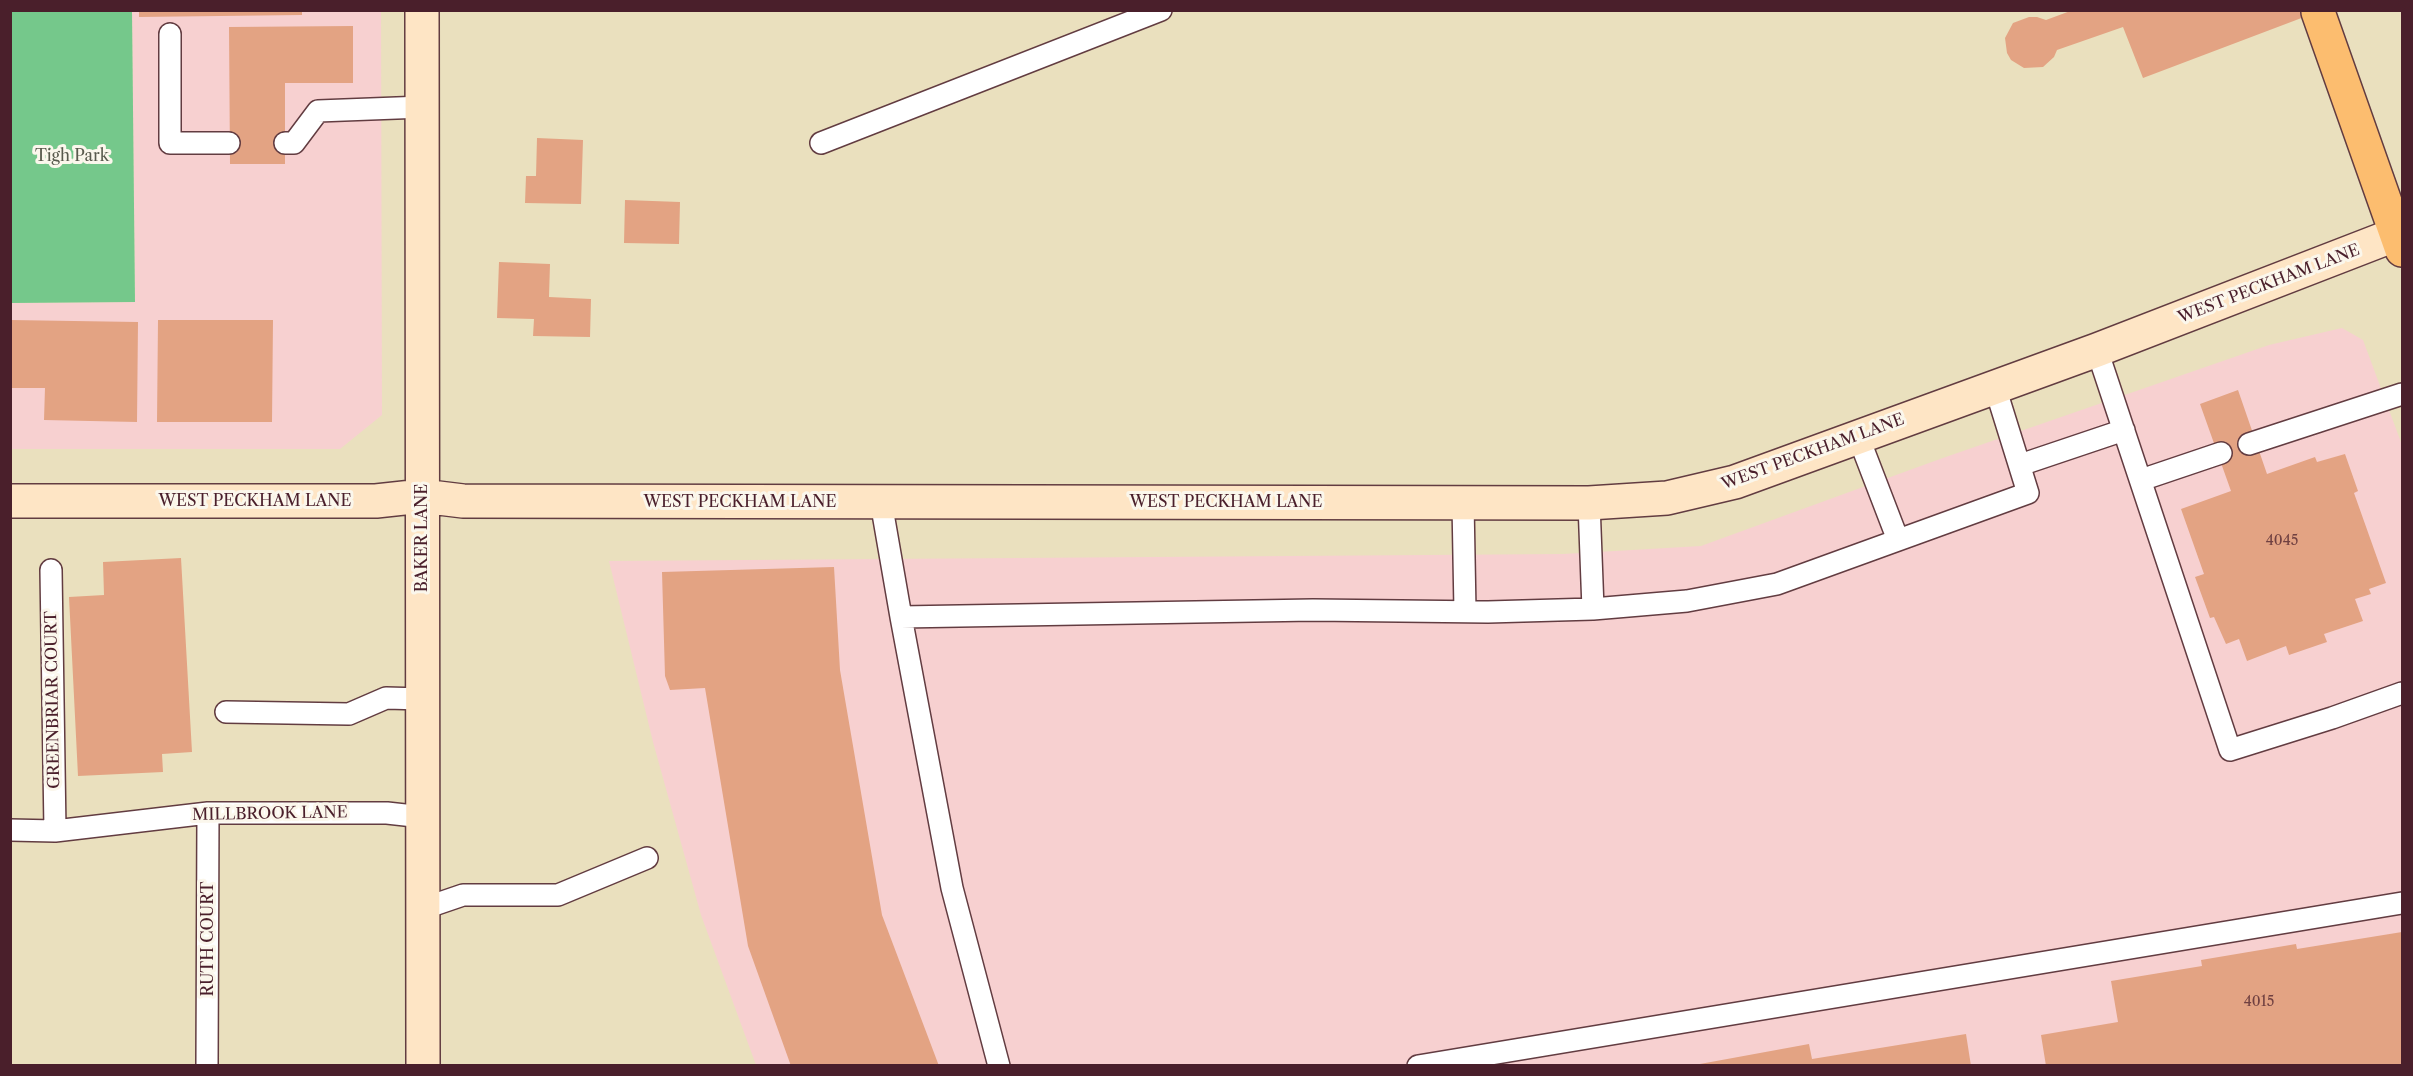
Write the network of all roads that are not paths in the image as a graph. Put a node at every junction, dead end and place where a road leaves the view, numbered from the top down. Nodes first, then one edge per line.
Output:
1 (422, 10) edge
2 (1161, 10) edge
3 (2318, 12) edge
4 (170, 34) dead end
5 (423, 107) junction
6 (229, 143) dead end
7 (285, 143) dead end
8 (821, 143) dead end
9 (2400, 239) edge
10 (2097, 350) junction
11 (1995, 387) junction
12 (2403, 394) edge
13 (2124, 430) junction
14 (1858, 436) junction
15 (2249, 444) dead end
16 (2221, 453) dead end
17 (2019, 465) junction
18 (2141, 480) junction
19 (422, 496) junction
20 (10, 501) edge
21 (881, 502) junction
22 (1462, 503) junction
23 (1589, 503) junction
24 (1898, 540) junction
25 (51, 570) dead end
26 (1593, 609) junction
27 (1465, 611) junction
28 (901, 618) junction
29 (2403, 693) edge
30 (423, 699) junction
31 (226, 712) dead end
32 (208, 813) junction
33 (423, 816) junction
34 (10, 830) edge
35 (55, 831) junction
36 (647, 858) dead end
37 (2403, 903) edge
38 (422, 909) junction
39 (207, 1065) edge
40 (423, 1065) edge
41 (999, 1065) edge
42 (1419, 1065) edge

1 - 5 street, BAKER LANE
2 - 8 lane
3 - 9 main road
4 - 6 lane
5 - 7 lane
5 - 19 street, BAKER LANE
9 - 10 street, WEST PECKHAM LANE
10 - 11 street, WEST PECKHAM LANE
10 - 13 lane
11 - 14 street, WEST PECKHAM LANE
11 - 17 lane
12 - 15 lane
13 - 17 lane
13 - 18 lane
14 - 23 street, WEST PECKHAM LANE
14 - 24 lane
16 - 18 lane
17 - 24 lane
18 - 29 lane
19 - 20 street, WEST PECKHAM LANE
19 - 21 street, WEST PECKHAM LANE
19 - 30 street, BAKER LANE
21 - 22 street, WEST PECKHAM LANE
21 - 28 lane
22 - 23 street, WEST PECKHAM LANE
22 - 27 lane
23 - 26 lane
24 - 26 lane
25 - 35 lane, GREENBRIAR COURT
26 - 27 lane
27 - 28 lane
28 - 41 lane
30 - 31 lane
30 - 33 street, BAKER LANE
32 - 33 lane, MILLBROOK LANE
32 - 35 lane, MILLBROOK LANE
32 - 39 lane, RUTH COURT
33 - 38 street, BAKER LANE
34 - 35 lane, MILLBROOK LANE
36 - 38 lane
37 - 42 lane
38 - 40 street, BAKER LANE

